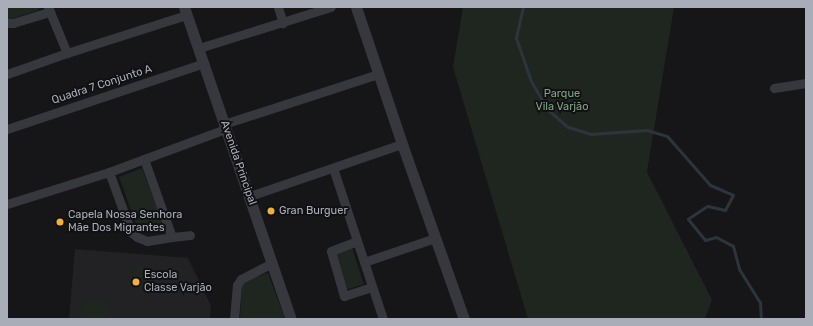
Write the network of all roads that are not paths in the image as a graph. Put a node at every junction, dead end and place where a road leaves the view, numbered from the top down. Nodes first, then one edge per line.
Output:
1 (278, 7) edge
2 (331, 7) edge
3 (356, 7) edge
4 (49, 9) edge
5 (185, 11) edge
6 (7, 22) edge
7 (283, 23) junction
8 (199, 48) junction
9 (67, 53) junction
10 (204, 63) junction
11 (7, 74) edge
12 (378, 74) junction
13 (806, 83) edge
14 (774, 88) dead end
15 (225, 126) junction
16 (7, 128) edge
17 (402, 144) junction
18 (144, 159) junction
19 (333, 168) junction
20 (109, 172) junction
21 (250, 196) junction
22 (7, 204) edge
23 (190, 235) dead end
24 (172, 237) junction
25 (435, 238) junction
26 (357, 241) junction
27 (272, 262) junction
28 (364, 262) junction
29 (372, 287) junction
30 (234, 319) edge
31 (291, 319) edge
32 (383, 319) edge
33 (464, 319) edge

1 - 7 street
2 - 7 street
3 - 12 street
4 - 6 street
4 - 9 street
5 - 8 street, Avenida Principal
5 - 9 street
7 - 8 street
8 - 10 street, Avenida Principal
9 - 11 street
10 - 15 street, Avenida Principal
10 - 16 street, Quadra 7 Conjunto A
12 - 15 street
12 - 17 street
13 - 14 street
15 - 18 street
15 - 21 street, Avenida Principal
17 - 19 street
17 - 25 street
18 - 20 street
18 - 24 street
19 - 21 street
19 - 26 street
20 - 22 street
20 - 24 street
21 - 27 street, Avenida Principal
23 - 24 street
25 - 28 street
25 - 33 street
26 - 28 street
26 - 29 street
27 - 30 street
27 - 31 street, Avenida Principal
28 - 29 street
29 - 32 street

